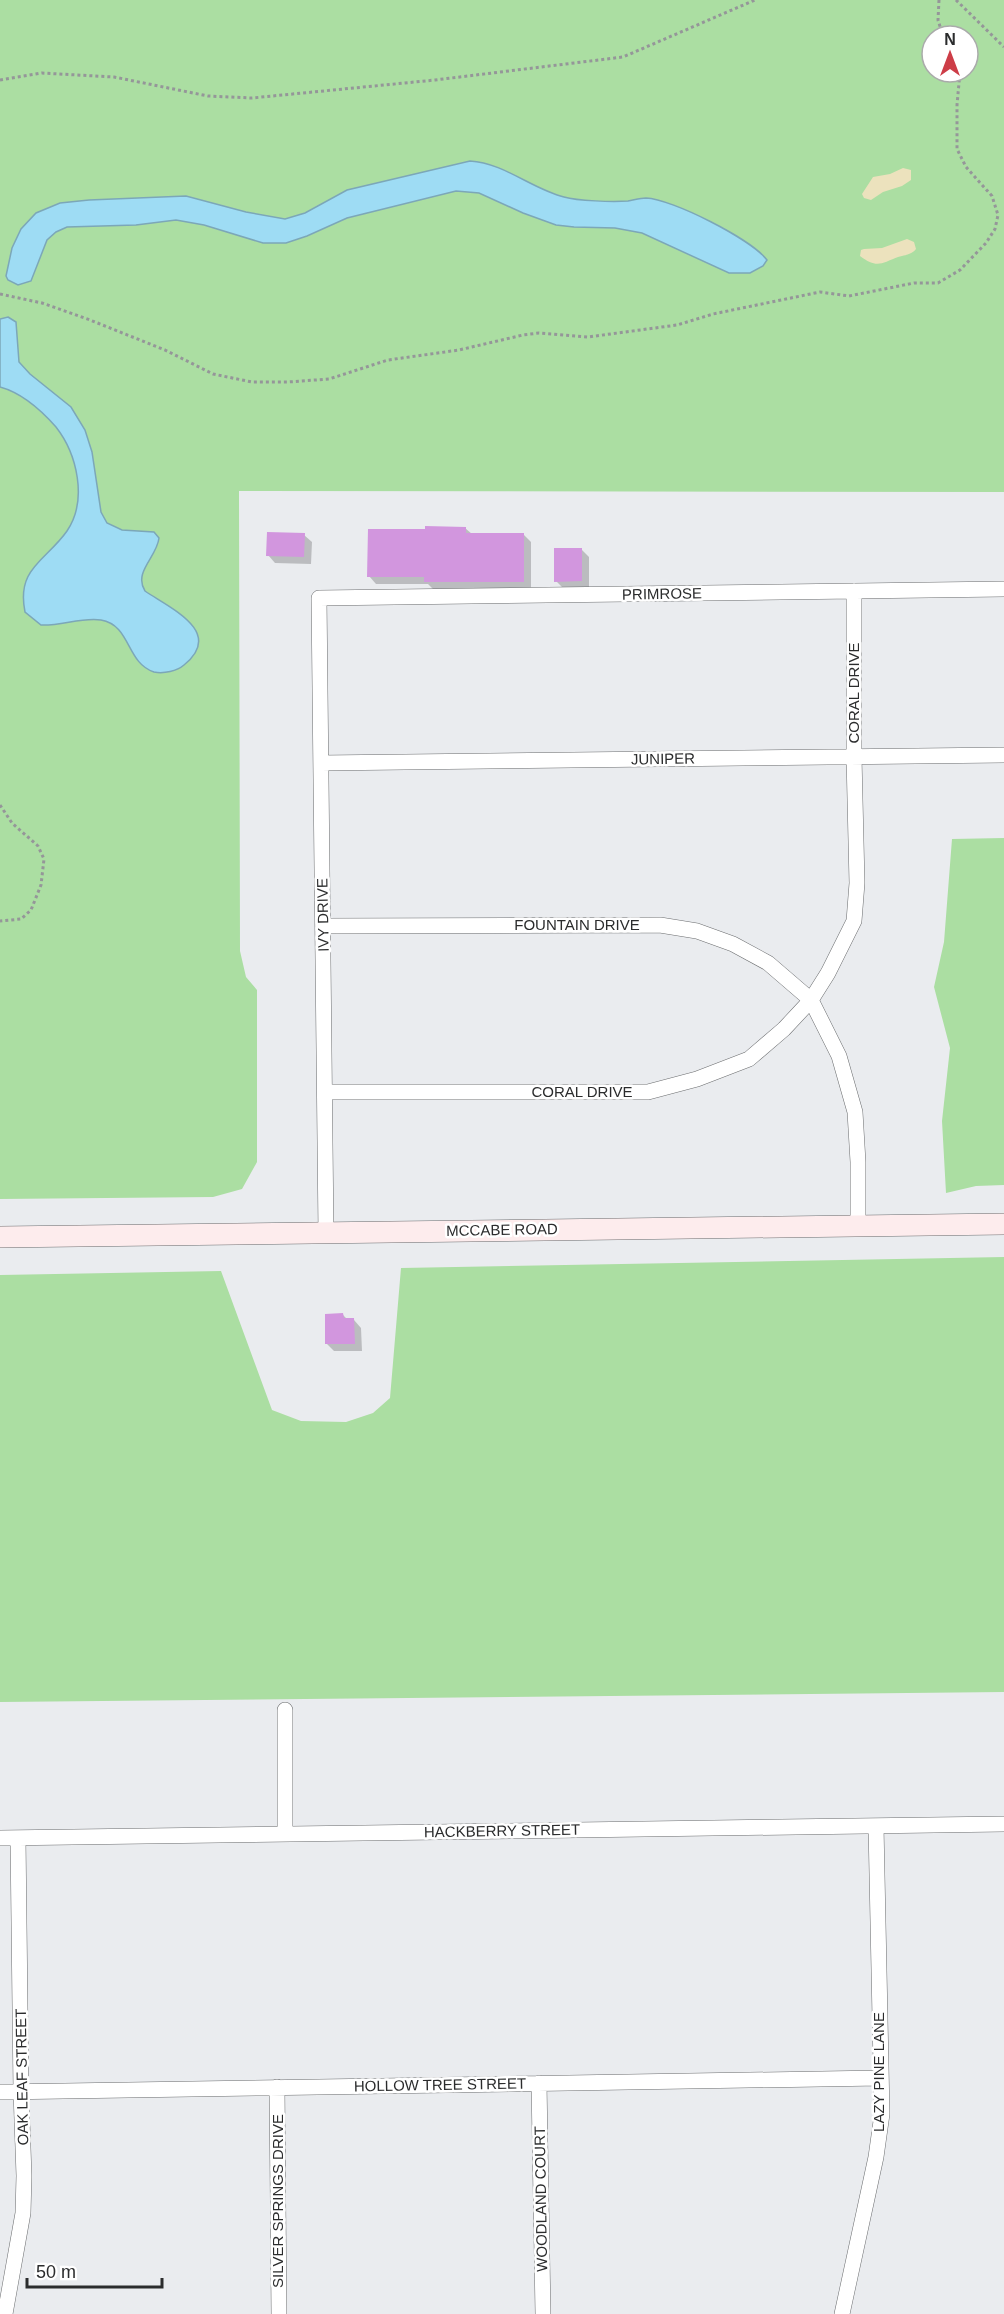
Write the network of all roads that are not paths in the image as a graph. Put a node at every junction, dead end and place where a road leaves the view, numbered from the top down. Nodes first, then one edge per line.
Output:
1 (1004, 589) edge
2 (854, 591) junction
3 (319, 598) joint
4 (1004, 755) edge
5 (854, 757) junction
6 (321, 763) junction
7 (323, 926) junction
8 (811, 1000) junction
9 (325, 1092) junction
10 (1004, 1224) edge
11 (858, 1227) junction
12 (326, 1232) junction
13 (0, 1237) edge
14 (285, 1710) dead end
15 (1004, 1824) edge
16 (876, 1826) junction
17 (285, 1834) junction
18 (0, 1838) edge
19 (18, 1838) junction
20 (880, 2078) junction
21 (539, 2083) junction
22 (277, 2087) junction
23 (21, 2091) junction
24 (0, 2092) edge
25 (5, 2314) edge
26 (279, 2314) edge
27 (543, 2314) edge
28 (842, 2314) edge

1 - 2 street, PRIMROSE
2 - 3 street, PRIMROSE
2 - 5 street, CORAL DRIVE
3 - 6 street, IVY DRIVE
4 - 5 street, JUNIPER
5 - 6 street, JUNIPER
5 - 8 street, CORAL DRIVE
6 - 7 street, IVY DRIVE
7 - 8 street, FOUNTAIN DRIVE
7 - 9 street, IVY DRIVE
8 - 9 street, CORAL DRIVE
8 - 11 street
9 - 12 street, IVY DRIVE
10 - 11 street, MCCABE ROAD
11 - 12 street, MCCABE ROAD
12 - 13 street, MCCABE ROAD
14 - 17 street
15 - 16 street, HACKBERRY STREET
16 - 17 street, HACKBERRY STREET
16 - 20 street, LAZY PINE LANE
17 - 19 street, HACKBERRY STREET
18 - 19 street, HACKBERRY STREET
19 - 23 street, OAK LEAF STREET
20 - 21 street, HOLLOW TREE STREET
20 - 28 street, LAZY PINE LANE
21 - 22 street, HOLLOW TREE STREET
21 - 27 street, WOODLAND COURT
22 - 23 street, HOLLOW TREE STREET
22 - 26 street, SILVER SPRINGS DRIVE
23 - 24 street, HOLLOW TREE STREET
23 - 25 street, OAK LEAF STREET

